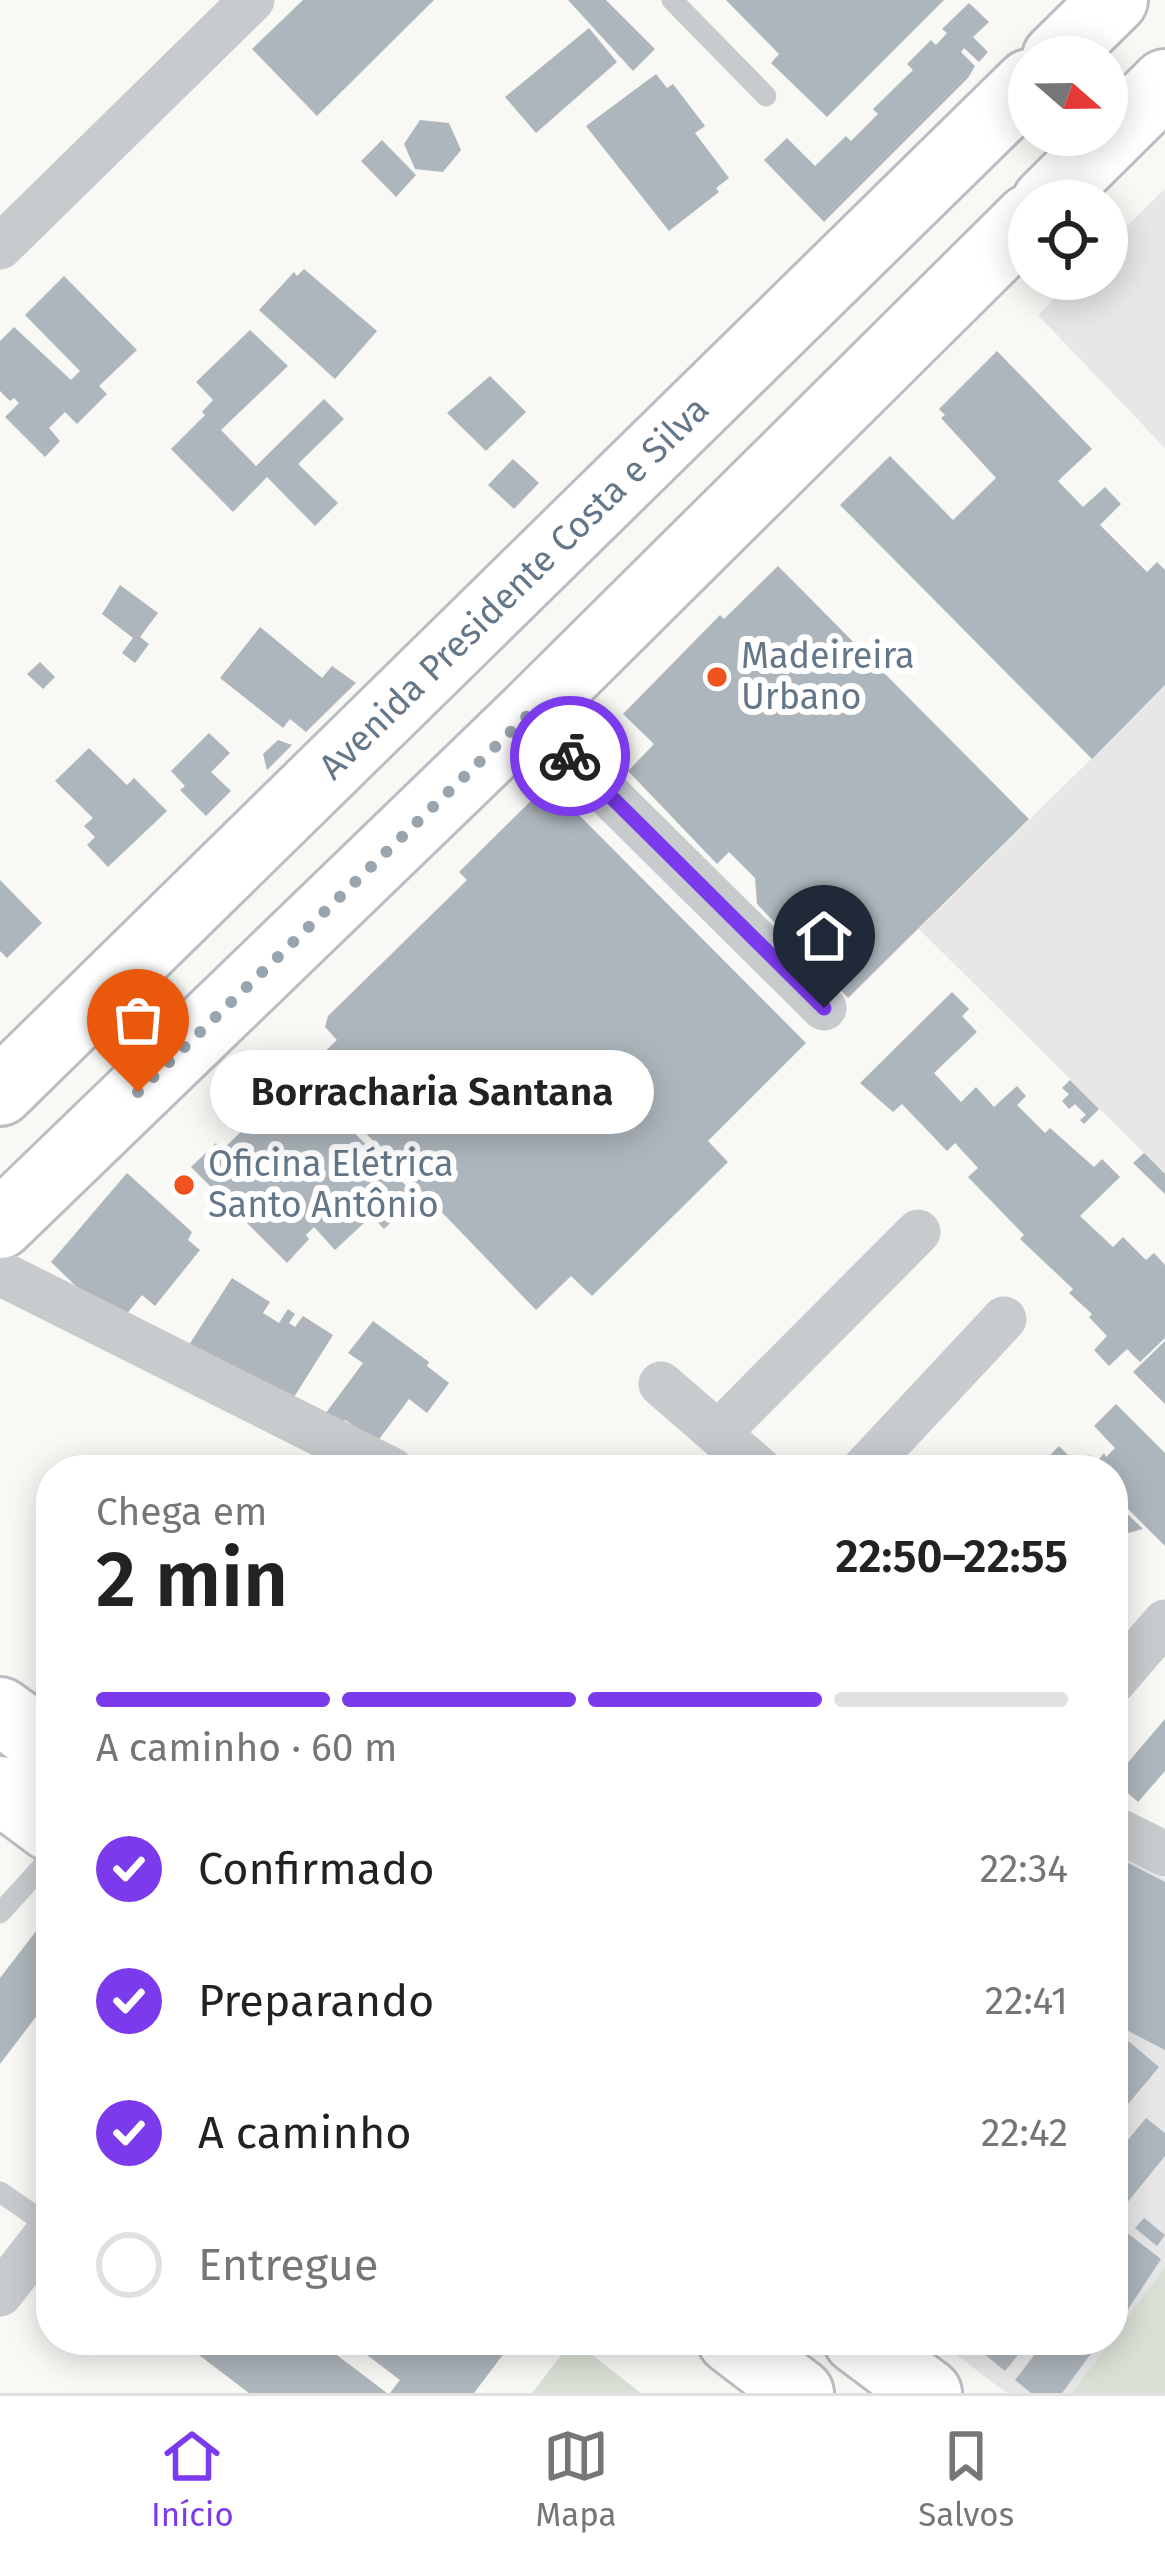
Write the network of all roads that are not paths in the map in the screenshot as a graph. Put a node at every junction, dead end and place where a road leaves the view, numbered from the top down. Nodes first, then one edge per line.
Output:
1 (252, 0) edge
2 (672, 0) edge
3 (1114, 0) edge
4 (1077, 36) edge
5 (1165, 82) edge
6 (766, 96) dead end
7 (1008, 104) edge
8 (964, 147) junction
9 (1067, 180) edge
10 (1008, 192) edge
11 (1008, 235) edge
12 (0, 248) edge
13 (528, 715) junction
14 (323, 776) junction
15 (348, 890) junction
16 (172, 924) junction
17 (824, 1008) dead end
18 (206, 1026) junction
19 (0, 1092) edge
20 (0, 1225) edge
21 (918, 1232) dead end
22 (0, 1273) edge
23 (1004, 1319) dead end
24 (661, 1384) dead end
25 (718, 1432) junction
26 (362, 1455) edge
27 (743, 1455) edge
28 (877, 1455) edge
29 (1165, 1622) edge
30 (1128, 1665) edge
31 (0, 1711) edge
32 (36, 1737) edge
33 (0, 1790) edge
34 (36, 1817) edge
35 (1128, 1836) edge
36 (1165, 1854) edge
37 (36, 1873) edge
38 (0, 1913) edge
39 (0, 2192) edge
40 (36, 2217) edge
41 (36, 2247) edge
42 (0, 2294) edge
43 (751, 2355) edge
44 (876, 2355) edge
45 (800, 2393) edge
46 (928, 2393) edge

1 - 12 street
2 - 6 lane
3 - 4 main road
5 - 9 main road
7 - 8 main road, Avenida Presidente Costa e Silva
8 - 10 main road
8 - 14 main road, Avenida Presidente Costa e Silva
11 - 13 main road
13 - 15 main road
13 - 17 street
14 - 15 main road
14 - 16 main road, Avenida Presidente Costa e Silva
15 - 18 main road
16 - 18 main road
16 - 19 main road, Avenida Presidente Costa e Silva
18 - 20 main road
21 - 25 street
22 - 26 street
23 - 28 street
24 - 25 street
25 - 27 street
29 - 30 street
31 - 32 main road
33 - 34 main road
35 - 36 street
37 - 38 lane
39 - 40 lane
41 - 42 street
43 - 45 main road
44 - 46 main road

